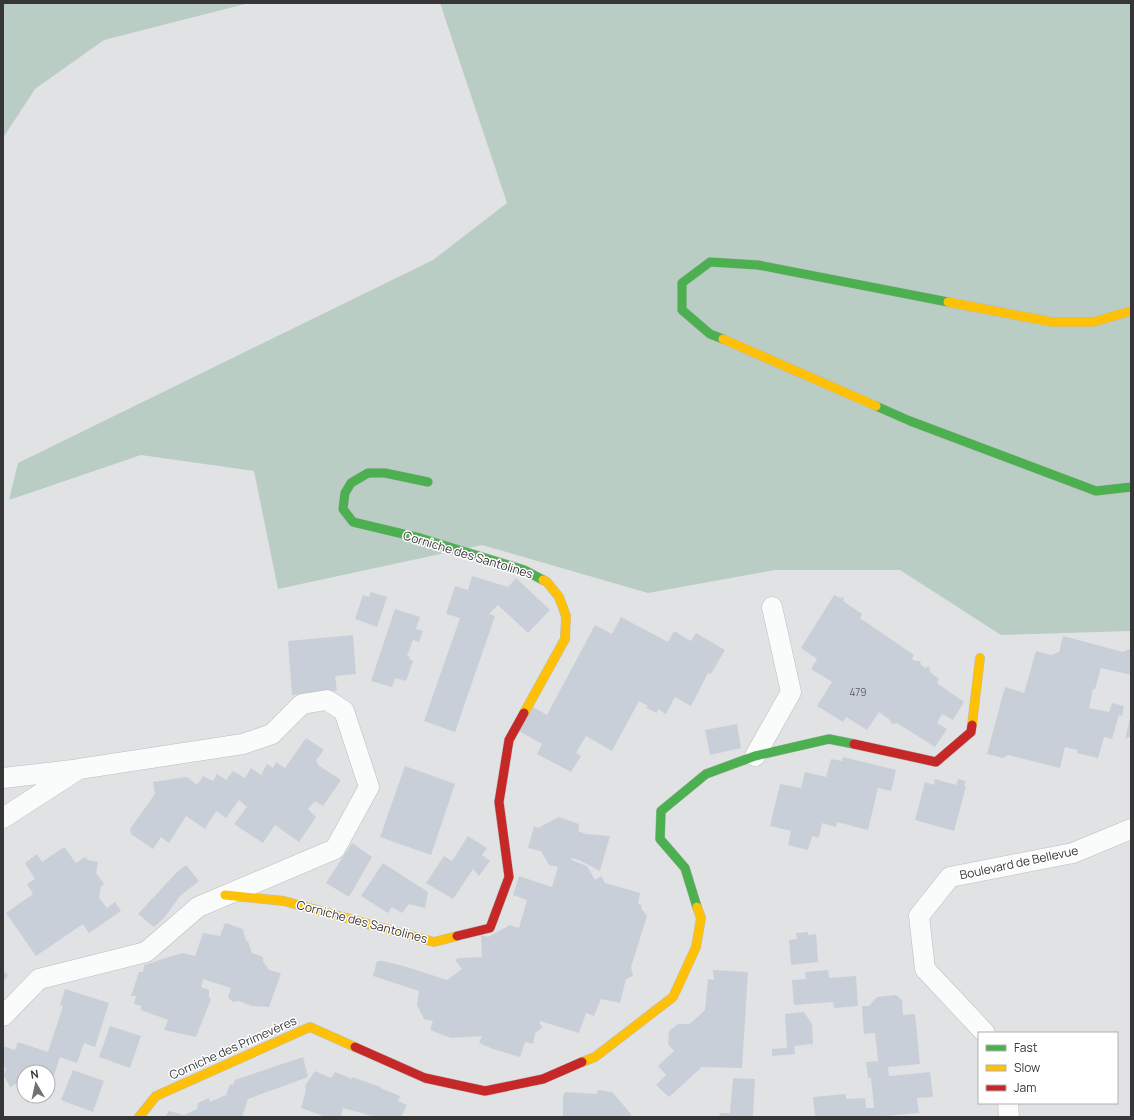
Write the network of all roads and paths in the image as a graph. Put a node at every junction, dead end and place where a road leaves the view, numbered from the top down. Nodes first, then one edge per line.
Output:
1 (1131, 311) edge
2 (428, 482) dead end
3 (1131, 487) edge
4 (772, 607) dead end
5 (980, 658) dead end
6 (755, 756) junction
7 (79, 769) junction
8 (3, 778) edge
9 (3, 818) edge
10 (1131, 829) edge
11 (225, 895) junction
12 (3, 1016) edge
13 (984, 1032) edge
14 (1008, 1104) edge
15 (139, 1117) edge
16 (1009, 1117) edge

1 - 3 street
2 - 11 street, Corniche des Santolines
4 - 6 street
5 - 6 street, Corniche des Primevères
6 - 15 street, Corniche des Primevères
7 - 8 street
7 - 9 street
7 - 11 street
10 - 13 street, Boulevard de Bellevue
11 - 12 street
14 - 16 street

